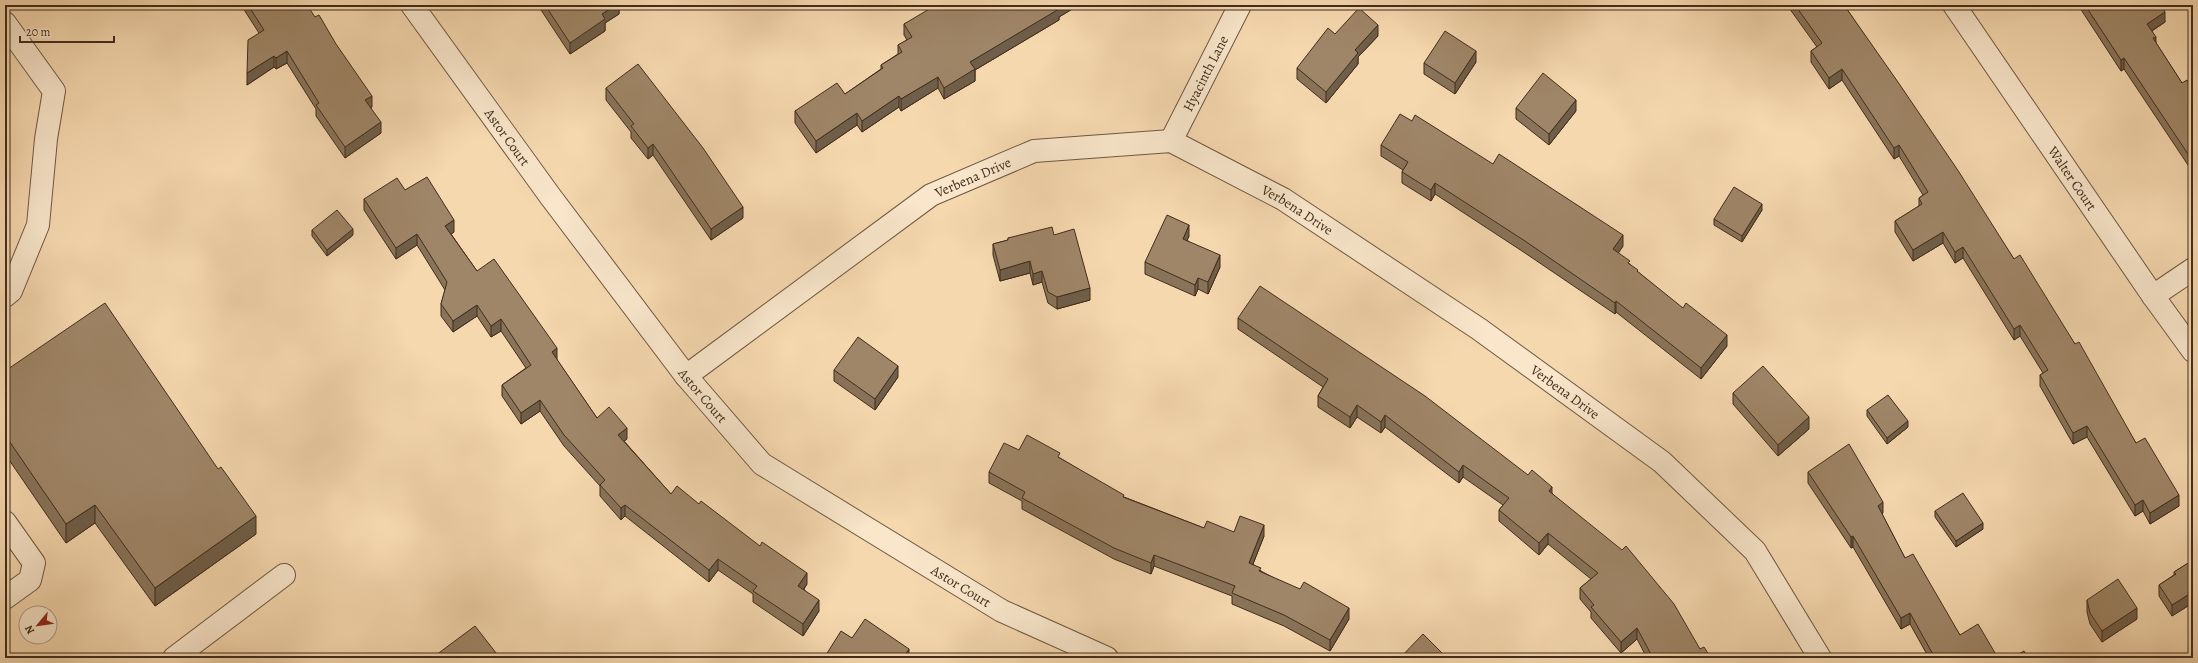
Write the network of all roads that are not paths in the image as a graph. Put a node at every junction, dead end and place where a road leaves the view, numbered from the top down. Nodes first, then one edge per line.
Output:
1 (412, 5) edge
2 (1240, 5) edge
3 (1954, 5) edge
4 (5, 23) edge
5 (1171, 141) junction
6 (2193, 269) edge
7 (5, 296) edge
8 (2153, 296) junction
9 (2193, 350) edge
10 (686, 376) junction
11 (7, 527) edge
12 (284, 575) dead end
13 (5, 598) edge
14 (174, 658) edge
15 (1107, 658) edge
16 (1820, 658) edge

1 - 10 street, Astor Court
2 - 5 street, Hyacinth Lane
3 - 8 street, Walter Court
4 - 7 street
5 - 10 street, Verbena Drive
5 - 16 street, Verbena Drive
6 - 8 street
8 - 9 street, Walter Court
10 - 15 street, Astor Court
11 - 13 street
12 - 14 street

